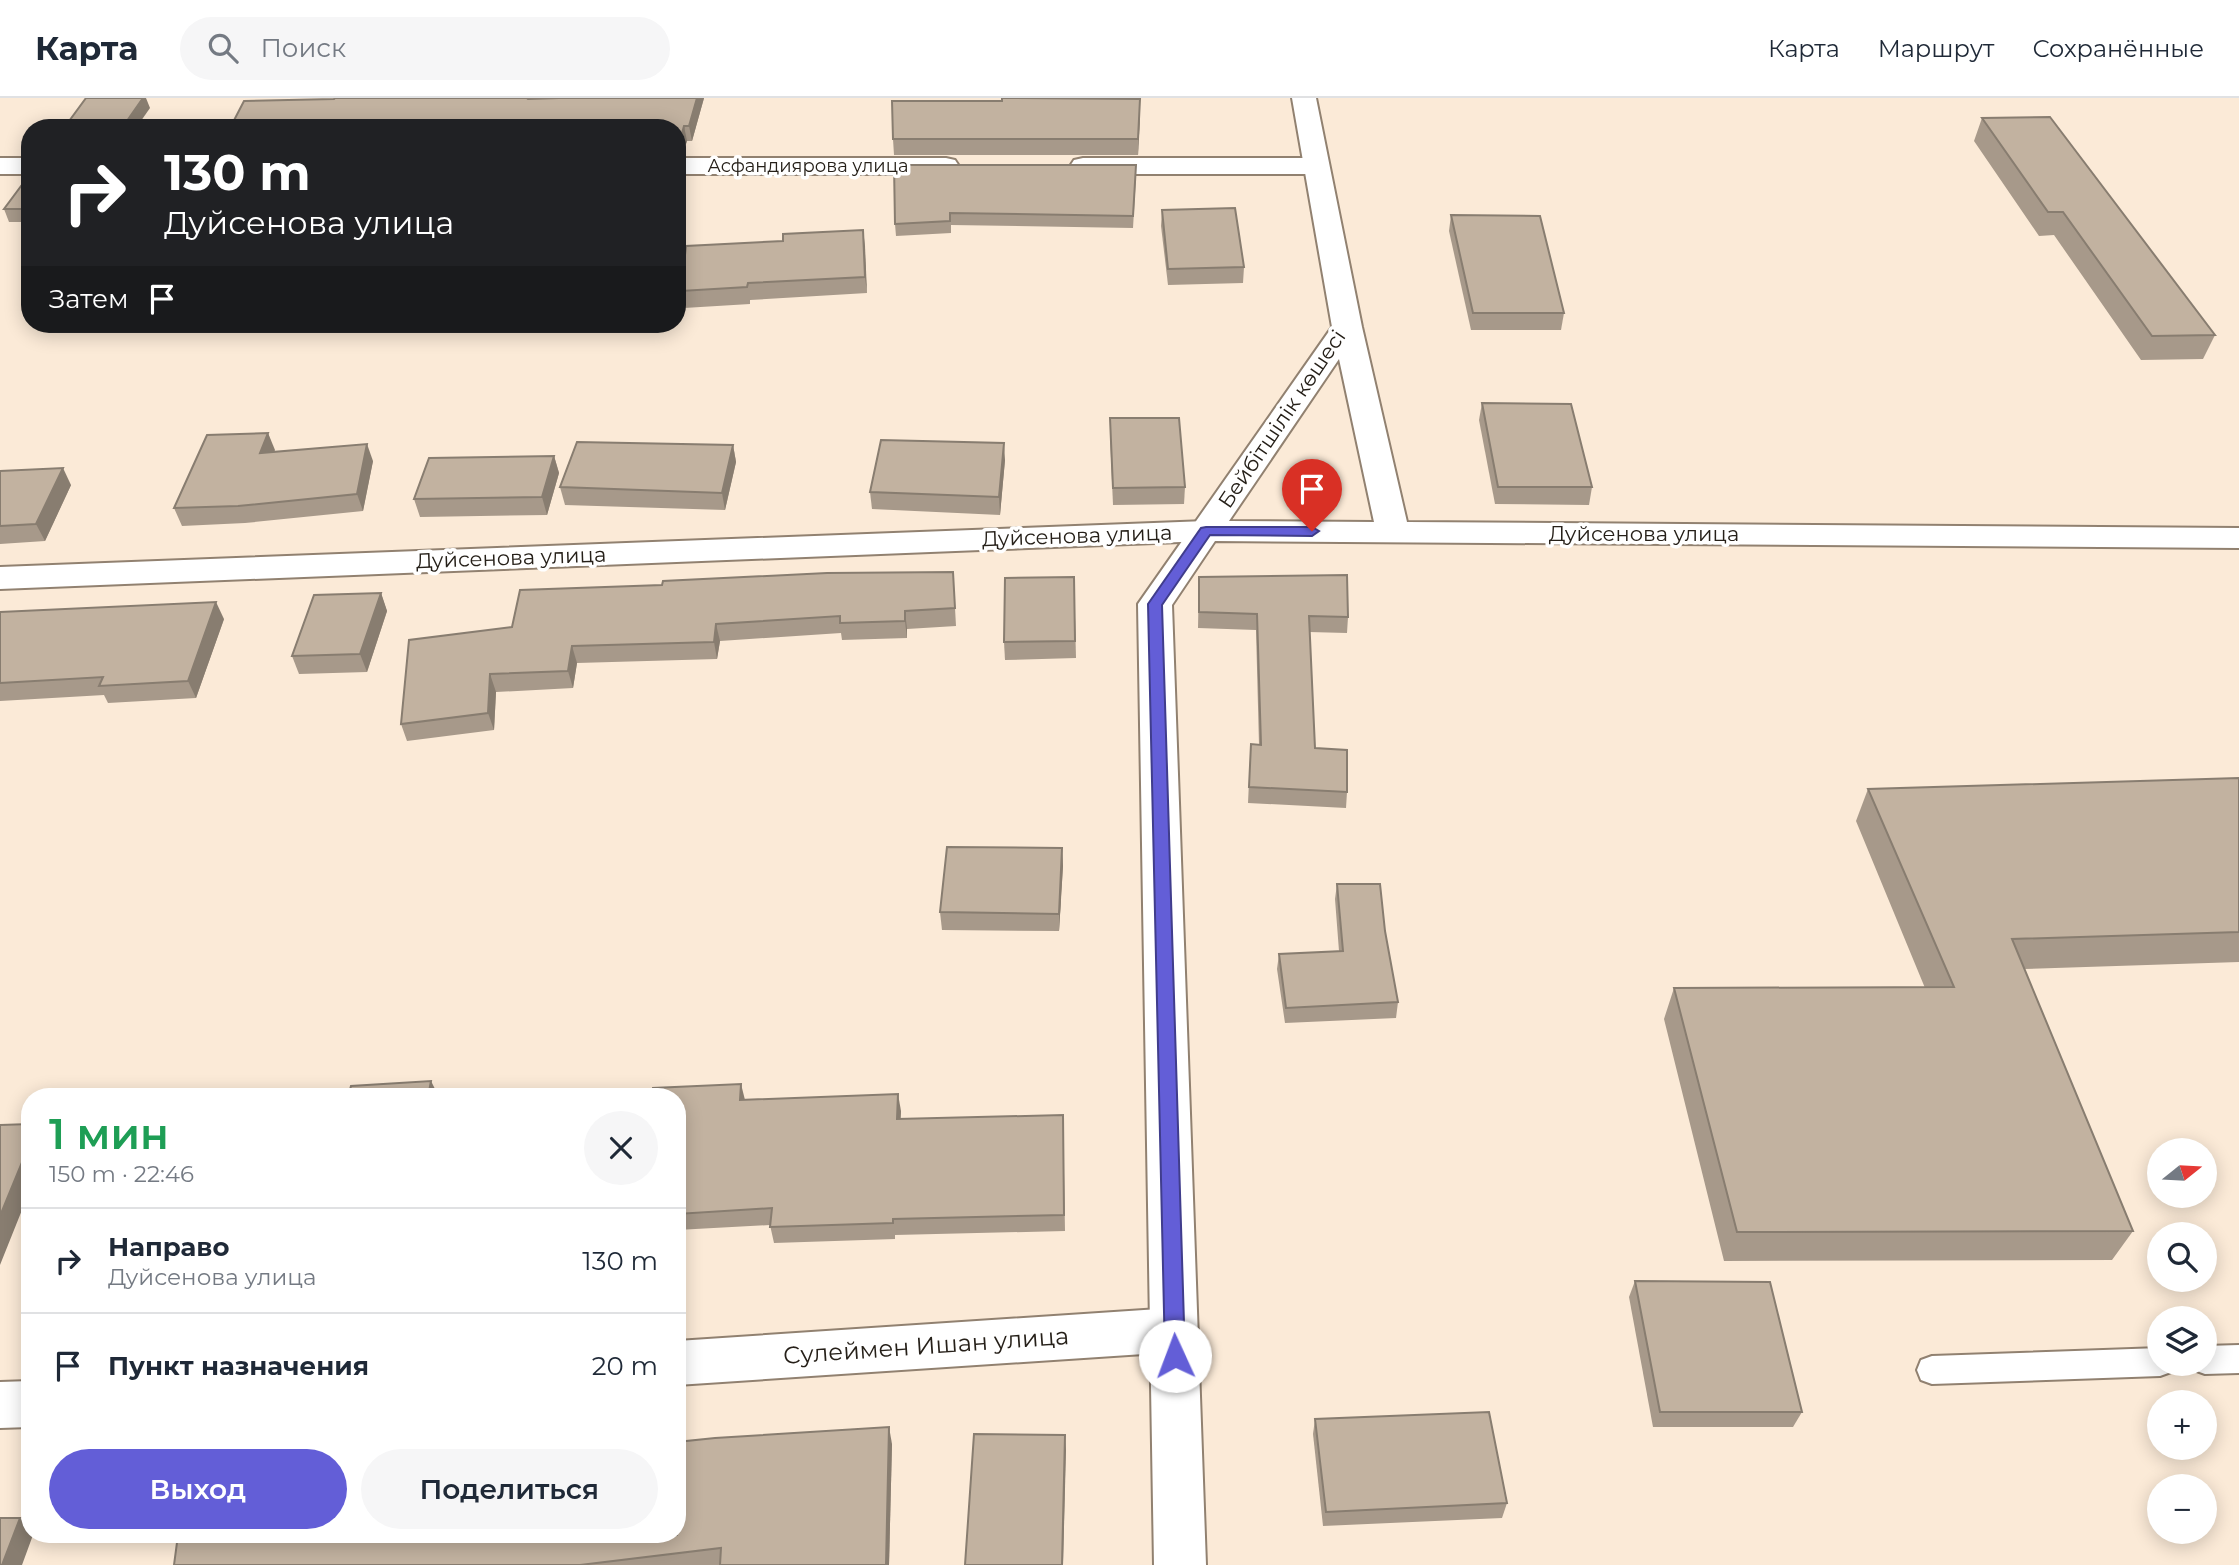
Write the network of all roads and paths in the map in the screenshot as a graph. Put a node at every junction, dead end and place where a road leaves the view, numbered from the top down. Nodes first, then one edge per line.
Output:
1 (1304, 98) edge
2 (0, 166) edge
3 (21, 166) edge
4 (686, 166) edge
5 (969, 166) edge
6 (1052, 166) edge
7 (1316, 166) junction
8 (1347, 327) junction
9 (1206, 531) junction
10 (1393, 532) junction
11 (2239, 538) edge
12 (0, 579) edge
13 (1174, 1330) junction
14 (2239, 1359) edge
15 (2217, 1360) edge
16 (686, 1362) edge
17 (2147, 1362) edge
18 (1932, 1370) dead end
19 (21, 1404) edge
20 (0, 1405) edge
21 (1180, 1565) edge

1 - 7 street, Бейбітшілік көшесі
2 - 3 street
4 - 5 street, Асфандиярова улица
6 - 7 street
7 - 8 street, Бейбітшілік көшесі
8 - 9 street, Бейбітшілік көшесі
8 - 10 street
9 - 10 street, Дуйсенова улица
9 - 12 street, Дуйсенова улица
9 - 13 street, Бейбітшілік көшесі
10 - 11 street, Дуйсенова улица
13 - 16 street, Сулеймен Ишан улица
13 - 21 street, Бейбітшілік көшесі
14 - 15 lane
17 - 18 lane
19 - 20 street

